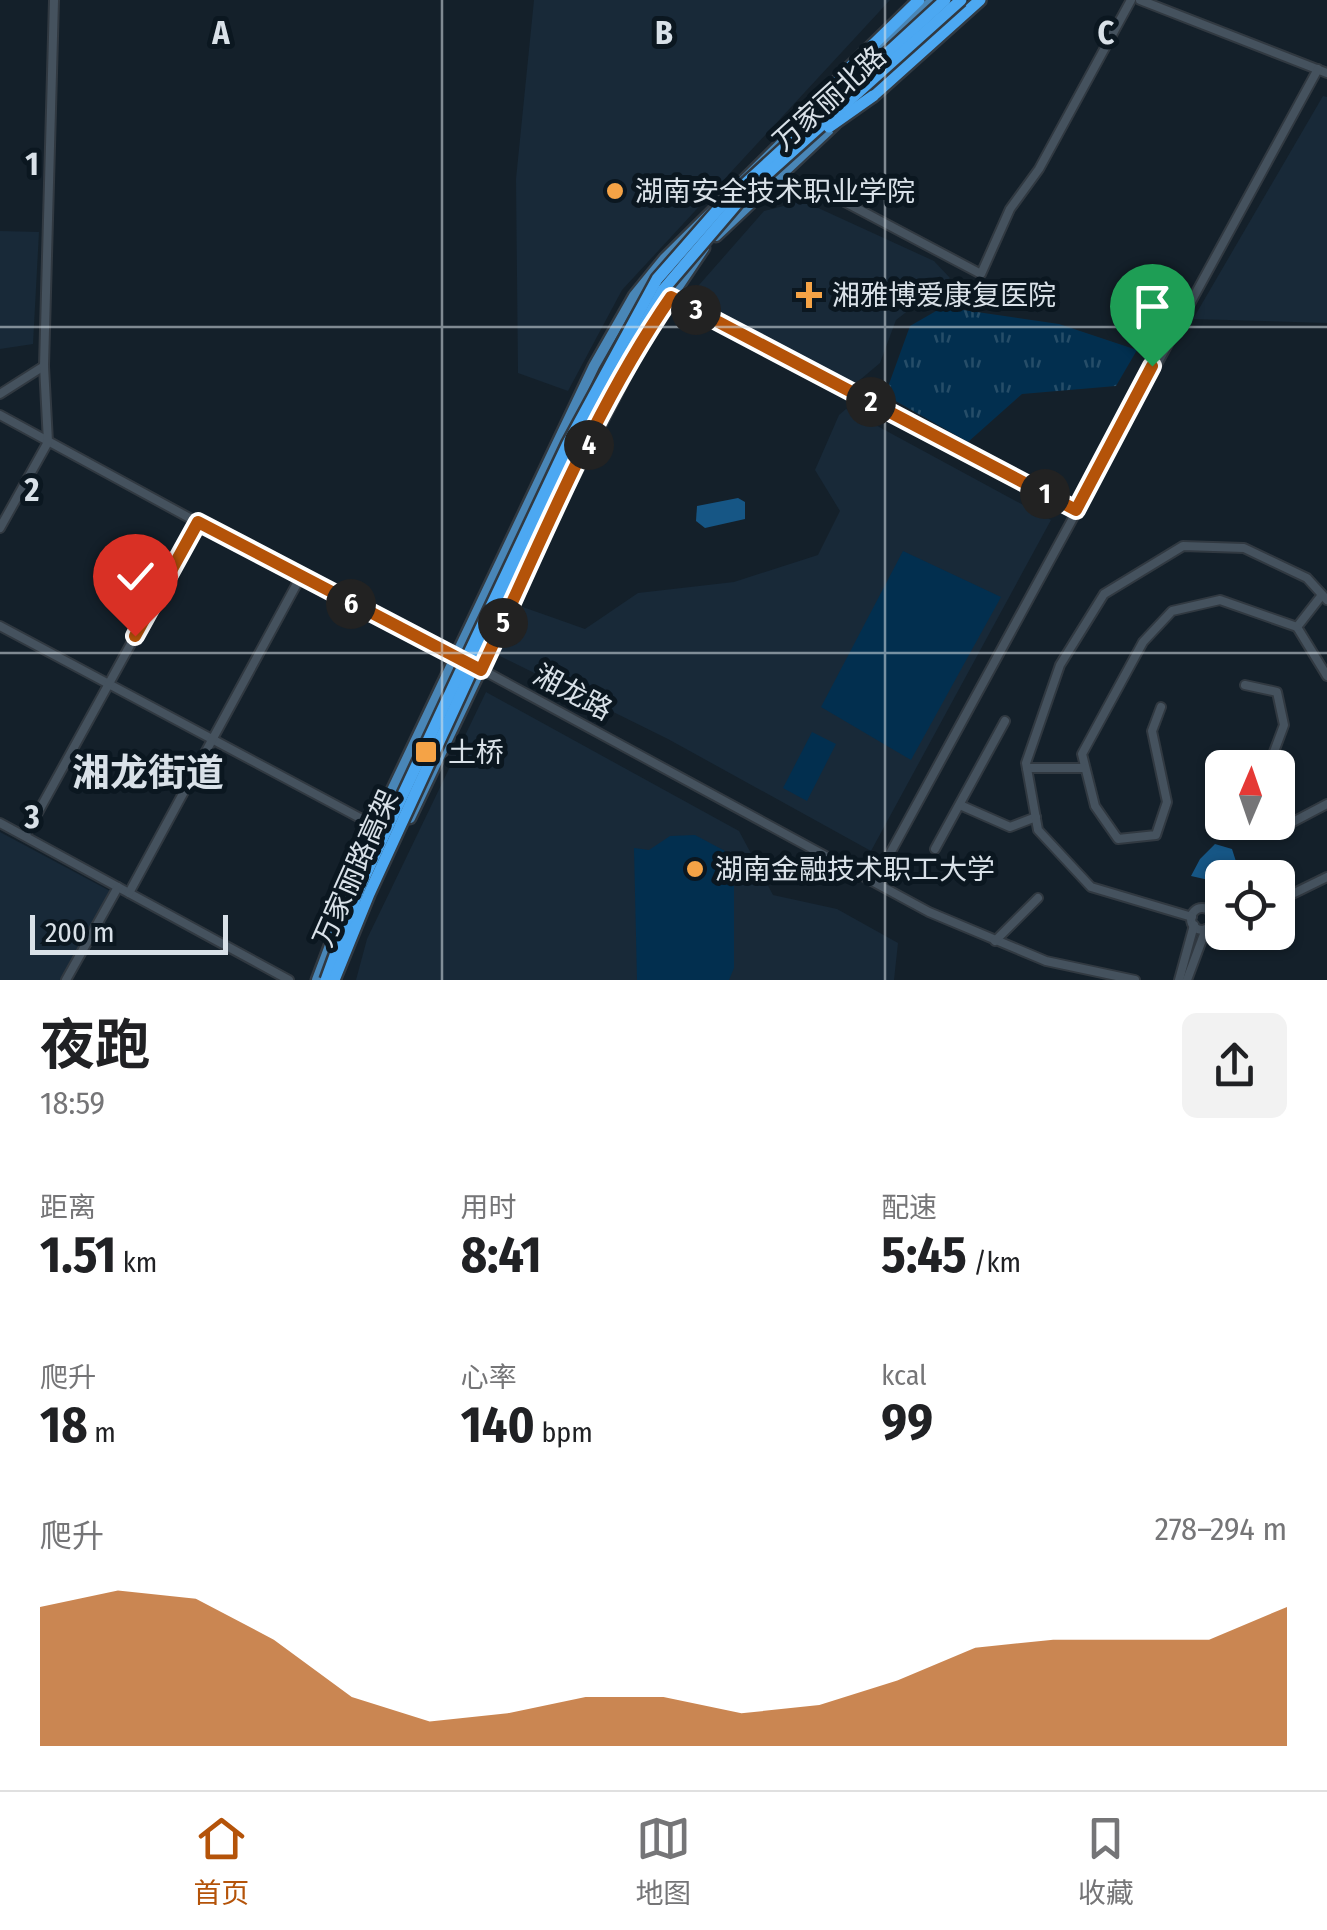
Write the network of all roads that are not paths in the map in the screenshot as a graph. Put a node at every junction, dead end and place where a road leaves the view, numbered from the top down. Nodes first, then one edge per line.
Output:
1 (54, 0) edge
2 (919, 0) edge
3 (934, 0) edge
4 (944, 0) edge
5 (961, 0) edge
6 (972, 0) edge
7 (980, 0) edge
8 (1131, 0) edge
9 (1140, 0) edge
10 (1322, 71) edge
11 (781, 155) junction
12 (793, 188) dead end
13 (671, 297) junction
14 (44, 366) junction
15 (0, 394) edge
16 (0, 415) edge
17 (48, 442) junction
18 (1076, 510) junction
19 (198, 522) junction
20 (0, 528) edge
21 (300, 578) junction
22 (515, 580) junction
23 (1325, 597) edge
24 (0, 626) edge
25 (1297, 627) junction
26 (456, 656) junction
27 (481, 670) junction
28 (1327, 676) edge
29 (108, 685) junction
30 (1245, 686) dead end
31 (1161, 708) dead end
32 (1005, 720) dead end
33 (211, 741) junction
34 (1275, 750) edge
35 (1027, 768) junction
36 (1085, 768) junction
37 (960, 804) junction
38 (1327, 804) edge
39 (1036, 816) junction
40 (1295, 822) edge
41 (0, 823) edge
42 (375, 826) junction
43 (25, 836) junction
44 (935, 848) dead end
45 (1327, 877) edge
46 (875, 881) junction
47 (118, 887) junction
48 (129, 892) junction
49 (1295, 892) edge
50 (1038, 898) dead end
51 (1205, 910) edge
52 (1193, 921) junction
53 (1205, 928) edge
54 (1205, 932) edge
55 (994, 941) junction
56 (1105, 978) edge
57 (66, 980) edge
58 (289, 980) edge
59 (316, 980) edge
60 (326, 980) edge
61 (337, 980) edge
62 (1135, 980) edge
63 (1179, 980) edge
64 (1187, 980) edge

1 - 14 street
2 - 11 highway, bridge
3 - 26 main road, 万家丽北路
4 - 11 highway, 万家丽路高架, bridge
5 - 11 highway, 万家丽路高架, bridge
6 - 13 main road, 万家丽北路
7 - 11 highway, bridge
8 - 12 street
9 - 10 street
10 - 18 street
11 - 22 highway, 万家丽路高架, bridge
11 - 60 highway, 万家丽路高架, bridge
13 - 18 street
13 - 22 highway, bridge
13 - 27 main road, 万家丽北路
14 - 15 street
14 - 17 street
16 - 17 street, 湘龙路
17 - 19 street, 湘龙路
17 - 20 street
18 - 46 street
19 - 21 street, 湘龙路
19 - 29 street
21 - 26 street, 湘龙路
21 - 33 street
22 - 61 highway, 万家丽路高架, bridge
23 - 25 street
23 - 35 street
24 - 29 street
25 - 28 street
25 - 36 street
26 - 27 street, 湘龙路
26 - 42 main road, 万家丽北路
27 - 46 street, 湘龙路
27 - 61 main road, 万家丽北路
29 - 33 street
29 - 43 street
30 - 34 street
31 - 36 street
32 - 37 street
33 - 42 street
33 - 48 street
35 - 36 street
35 - 39 street
37 - 39 street
37 - 44 street
38 - 40 street
39 - 52 street
41 - 43 street
42 - 59 main road, 万家丽北路
43 - 47 street
45 - 49 street
46 - 55 street, 湘龙路
47 - 48 street
47 - 57 street
48 - 58 street
50 - 55 street
51 - 52 street
52 - 53 street
52 - 63 street
54 - 64 street
55 - 56 street, 湘龙路
56 - 62 street, 湘龙路

